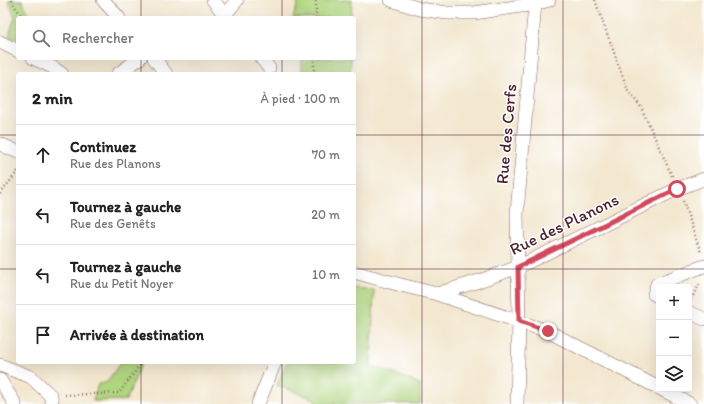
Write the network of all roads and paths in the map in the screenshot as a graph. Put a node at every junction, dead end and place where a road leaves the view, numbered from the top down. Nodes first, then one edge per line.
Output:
1 (12, 0) edge
2 (103, 0) edge
3 (212, 0) edge
4 (237, 0) edge
5 (316, 0) edge
6 (391, 0) edge
7 (549, 0) edge
8 (595, 0) edge
9 (535, 4) junction
10 (420, 5) edge
11 (22, 16) edge
12 (117, 16) edge
13 (225, 16) edge
14 (227, 16) edge
15 (316, 16) edge
16 (0, 42) edge
17 (16, 50) edge
18 (37, 60) edge
19 (137, 60) edge
20 (156, 60) edge
21 (314, 60) edge
22 (59, 72) edge
23 (121, 72) edge
24 (164, 72) edge
25 (314, 72) edge
26 (0, 144) edge
27 (16, 151) edge
28 (16, 174) edge
29 (704, 179) edge
30 (677, 189) junction
31 (0, 194) edge
32 (702, 266) edge
33 (518, 267) junction
34 (356, 273) edge
35 (657, 284) edge
36 (437, 294) junction
37 (692, 298) edge
38 (692, 314) edge
39 (704, 320) edge
40 (519, 321) junction
41 (140, 364) edge
42 (274, 364) edge
43 (0, 365) edge
44 (0, 380) edge
45 (656, 386) edge
46 (666, 392) edge
47 (52, 400) edge
48 (684, 403) edge
49 (15, 404) edge
50 (258, 404) edge
51 (517, 404) edge

1 - 11 path
2 - 12 street
3 - 13 street
4 - 14 street
5 - 15 path
6 - 10 street
7 - 9 street
8 - 30 path
9 - 10 street
9 - 33 street, Rue des Cerfs
16 - 17 street
18 - 22 street
19 - 23 street
20 - 24 street
21 - 25 path
26 - 27 street
28 - 31 path
29 - 30 street, Rue des Planons
30 - 32 path
30 - 33 street, Rue des Planons
32 - 35 street
32 - 37 path
33 - 36 street, Rue des Planons
33 - 40 street, Rue des Cerfs
34 - 36 street
36 - 40 street
38 - 39 street
40 - 45 street
40 - 51 street, Rue des Cerfs
41 - 47 path
42 - 50 street
43 - 47 street
44 - 49 street
46 - 48 street

